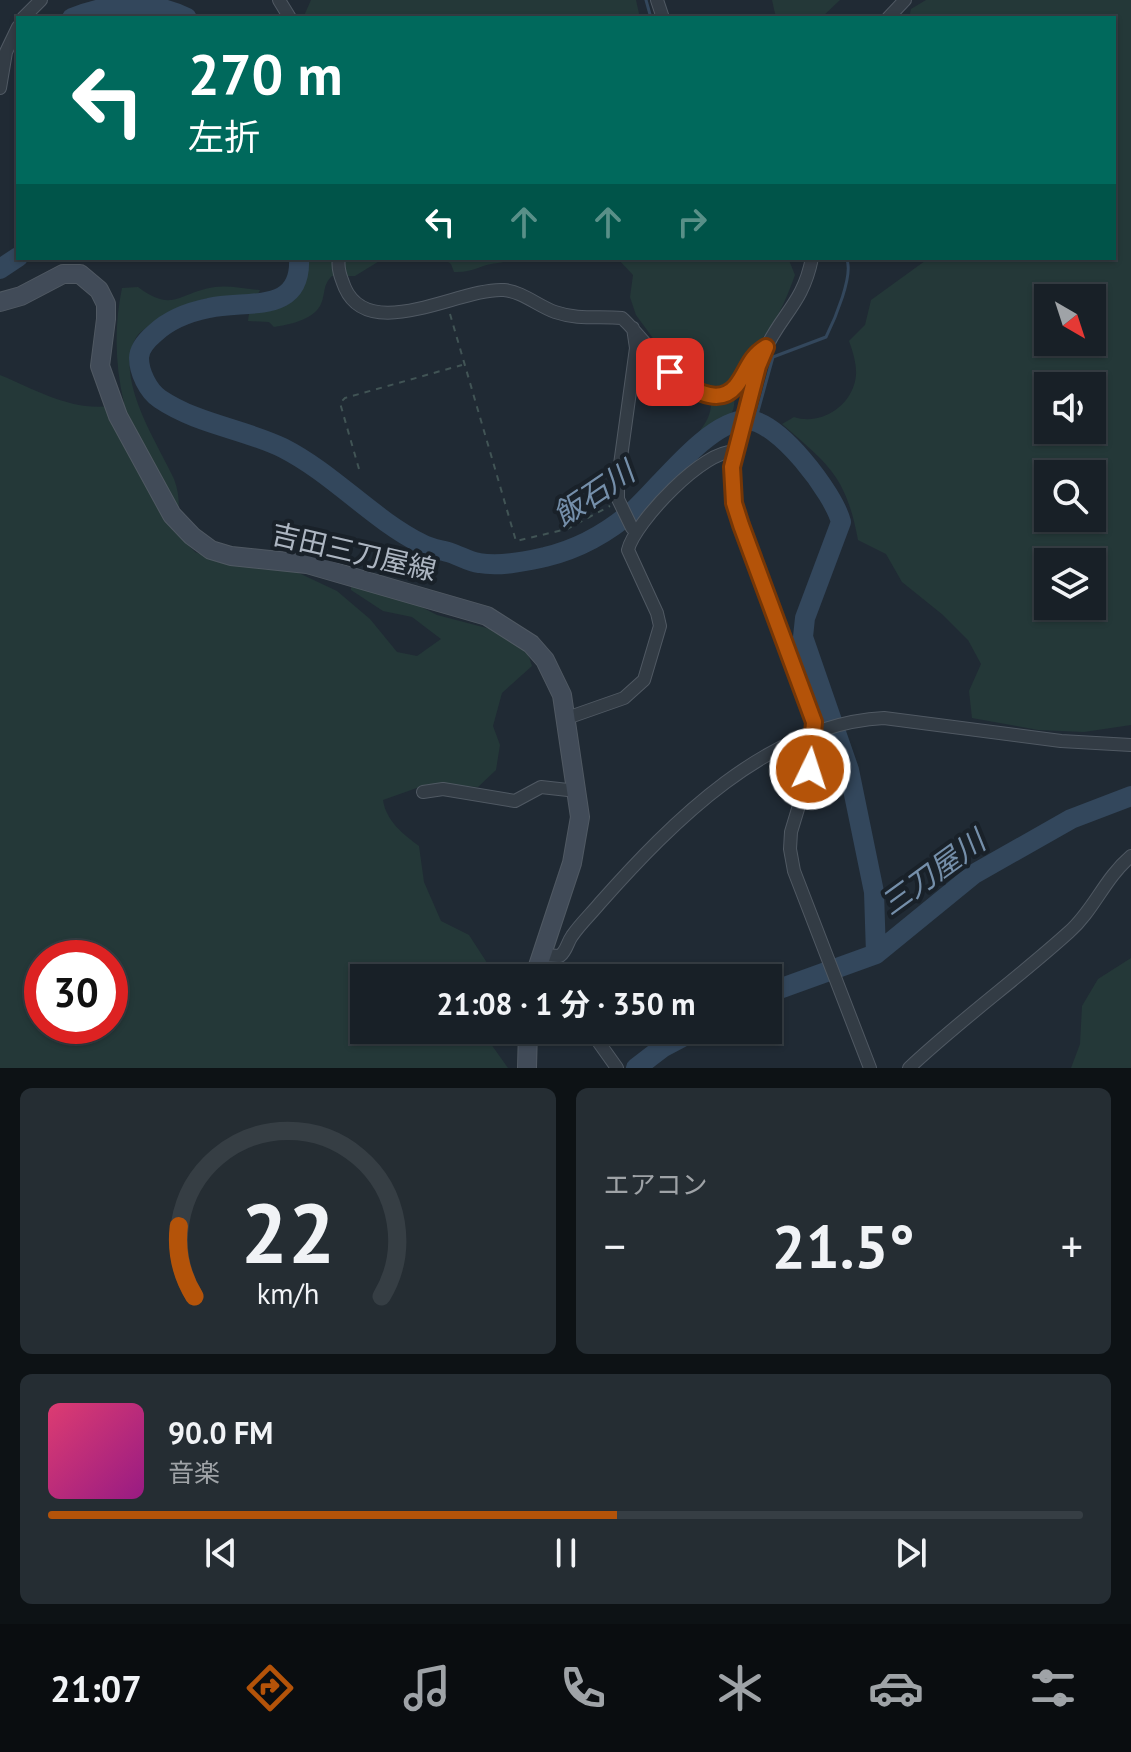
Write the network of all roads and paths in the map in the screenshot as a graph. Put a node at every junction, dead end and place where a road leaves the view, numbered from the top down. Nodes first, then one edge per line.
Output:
1 (41, 0) edge
2 (905, 0) edge
3 (25, 16) edge
4 (890, 16) edge
5 (16, 31) edge
6 (0, 88) edge
7 (339, 260) edge
8 (811, 260) edge
9 (0, 302) edge
10 (445, 302) junction
11 (633, 327) junction
12 (766, 347) junction
13 (463, 364) junction
14 (737, 447) junction
15 (359, 469) dead end
16 (620, 502) junction
17 (632, 528) dead end
18 (567, 718) junction
19 (819, 731) junction
20 (1131, 745) edge
21 (577, 791) junction
22 (423, 792) dead end
23 (1131, 856) edge
24 (540, 955) junction
25 (538, 964) edge
26 (528, 1044) edge
27 (600, 1044) edge
28 (527, 1068) edge
29 (617, 1068) edge
30 (870, 1068) edge
31 (909, 1068) edge

1 - 3 street
2 - 4 street
5 - 6 street
7 - 10 street
8 - 12 street
9 - 18 main road, 吉田三刀屋線
10 - 11 street
10 - 13 path
11 - 12 street
11 - 16 street
12 - 14 street
13 - 15 path
13 - 16 path
14 - 18 street
14 - 19 street
16 - 17 street
18 - 21 main road, 吉田三刀屋線
19 - 20 street
19 - 24 street
19 - 30 street
21 - 22 street
21 - 24 main road, 吉田三刀屋線
23 - 31 street
24 - 25 main road, 吉田三刀屋線
26 - 28 main road
27 - 29 street

